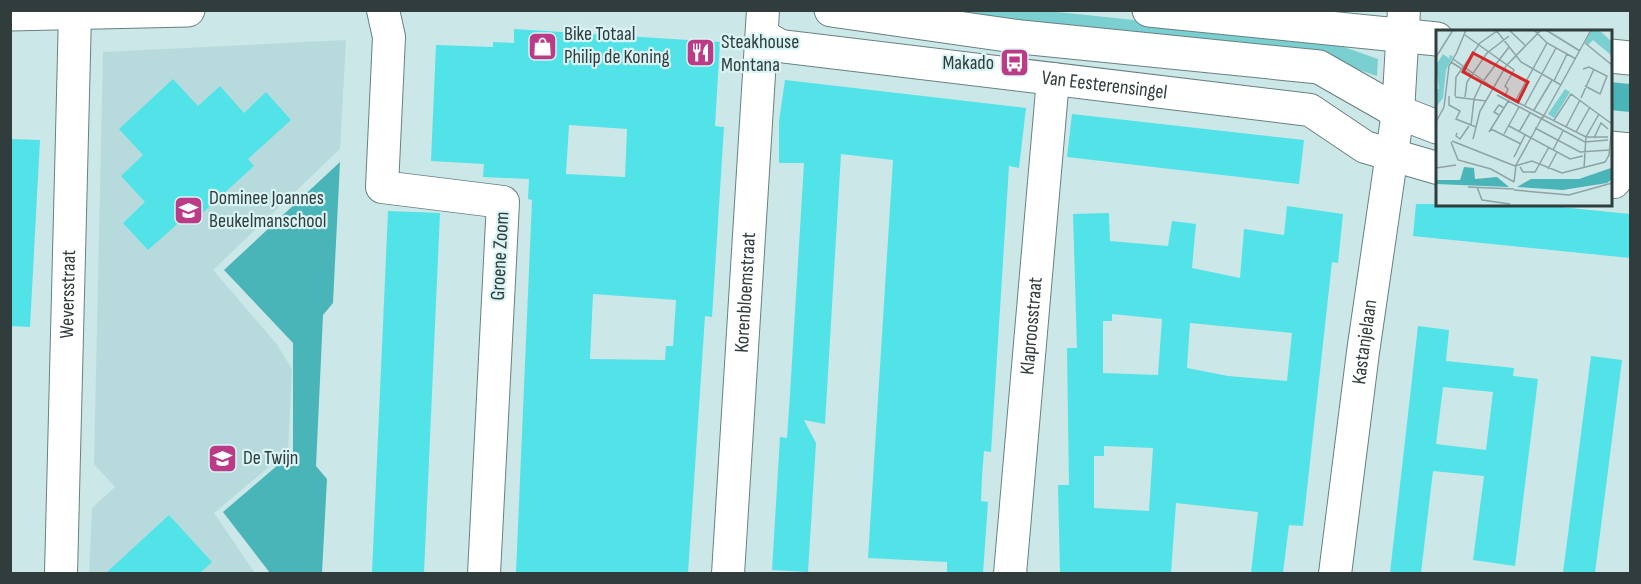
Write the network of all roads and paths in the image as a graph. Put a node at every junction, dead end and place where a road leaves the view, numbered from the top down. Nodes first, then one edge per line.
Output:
1 (188, 10) edge
2 (383, 10) edge
3 (831, 10) edge
4 (1149, 10) edge
5 (10, 14) edge
6 (75, 14) junction
7 (762, 23) edge
8 (1403, 23) edge
9 (1436, 39) edge
10 (1611, 56) edge
11 (1630, 58) edge
12 (1053, 79) junction
13 (1398, 112) junction
14 (1436, 127) edge
15 (1611, 148) edge
16 (1630, 150) edge
17 (1390, 155) junction
18 (1630, 161) edge
19 (1436, 168) edge
20 (1611, 182) edge
21 (61, 573) edge
22 (484, 573) edge
23 (728, 573) edge
24 (1010, 573) edge
25 (1335, 573) edge

1 - 6 street
2 - 22 street, Groene Zoom
3 - 13 street, Van Eesterensingel
4 - 8 street
5 - 6 street
6 - 21 street, Weversstraat
7 - 12 street, Van Eesterensingel
7 - 23 street, Korenbloemstraat
8 - 9 street
8 - 13 street, Kastanjelaan
10 - 11 street
12 - 17 street, Van Eesterensingel
12 - 24 street, Klaproosstraat
13 - 14 street, Van Eesterensingel
13 - 17 street, Kastanjelaan
15 - 16 street
17 - 19 street, Van Eesterensingel
17 - 25 street, Kastanjelaan
18 - 20 street

